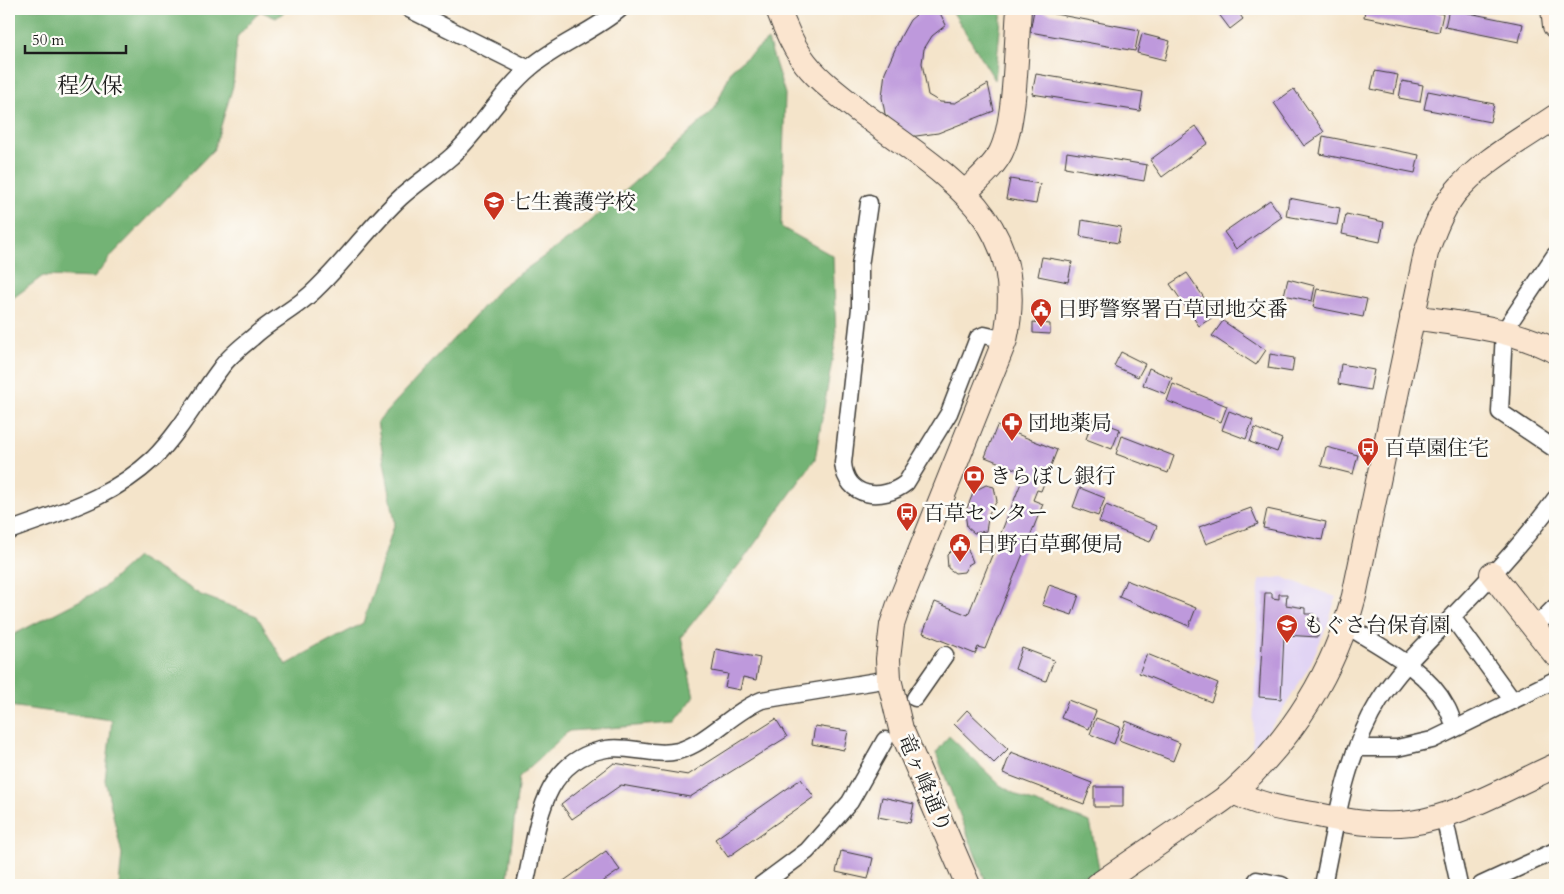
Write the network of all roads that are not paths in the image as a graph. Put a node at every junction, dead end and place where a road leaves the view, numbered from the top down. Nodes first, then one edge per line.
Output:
1 (409, 9) edge
2 (620, 9) edge
3 (778, 9) edge
4 (1019, 9) edge
5 (1553, 9) edge
6 (1555, 26) edge
7 (529, 69) junction
8 (1555, 117) edge
9 (966, 192) junction
10 (869, 204) dead end
11 (1555, 255) edge
12 (1412, 317) junction
13 (1504, 331) junction
14 (1005, 340) junction
15 (1555, 351) edge
16 (1555, 449) edge
17 (1555, 499) edge
18 (9, 531) edge
19 (1492, 574) junction
20 (1555, 607) edge
21 (1452, 617) junction
22 (1346, 625) junction
23 (1535, 627) junction
24 (1555, 654) edge
25 (945, 655) dead end
26 (1406, 664) junction
27 (889, 678) junction
28 (1555, 680) edge
29 (915, 698) dead end
30 (1513, 701) junction
31 (1455, 728) junction
32 (885, 740) dead end
33 (1357, 748) junction
34 (1555, 766) edge
35 (1234, 792) junction
36 (1444, 816) junction
37 (1337, 819) junction
38 (1555, 851) edge
39 (525, 885) edge
40 (761, 885) edge
41 (968, 885) edge
42 (1098, 885) edge
43 (1254, 885) edge
44 (1282, 885) edge
45 (1324, 885) edge
46 (1459, 885) edge
47 (1481, 885) edge

1 - 7 street
2 - 7 street
3 - 9 street, 竜ヶ峰通り
4 - 9 street
5 - 6 street
7 - 18 street
8 - 12 street
9 - 14 street, 竜ヶ峰通り
10 - 14 street
11 - 13 street
12 - 13 street
12 - 22 street
13 - 15 street
13 - 16 street
14 - 27 street, 竜ヶ峰通り
17 - 19 street
19 - 21 street
19 - 23 street
20 - 23 street
21 - 26 street
21 - 30 street
22 - 26 street
22 - 35 street
23 - 24 street
25 - 29 street
26 - 31 street
26 - 33 street
27 - 39 street
27 - 41 street, 竜ヶ峰通り
28 - 30 street
30 - 31 street
31 - 33 street
32 - 40 street
33 - 37 street
34 - 36 street
35 - 37 street
35 - 42 street
36 - 37 street
36 - 46 street
37 - 45 street
38 - 47 street
43 - 44 street

